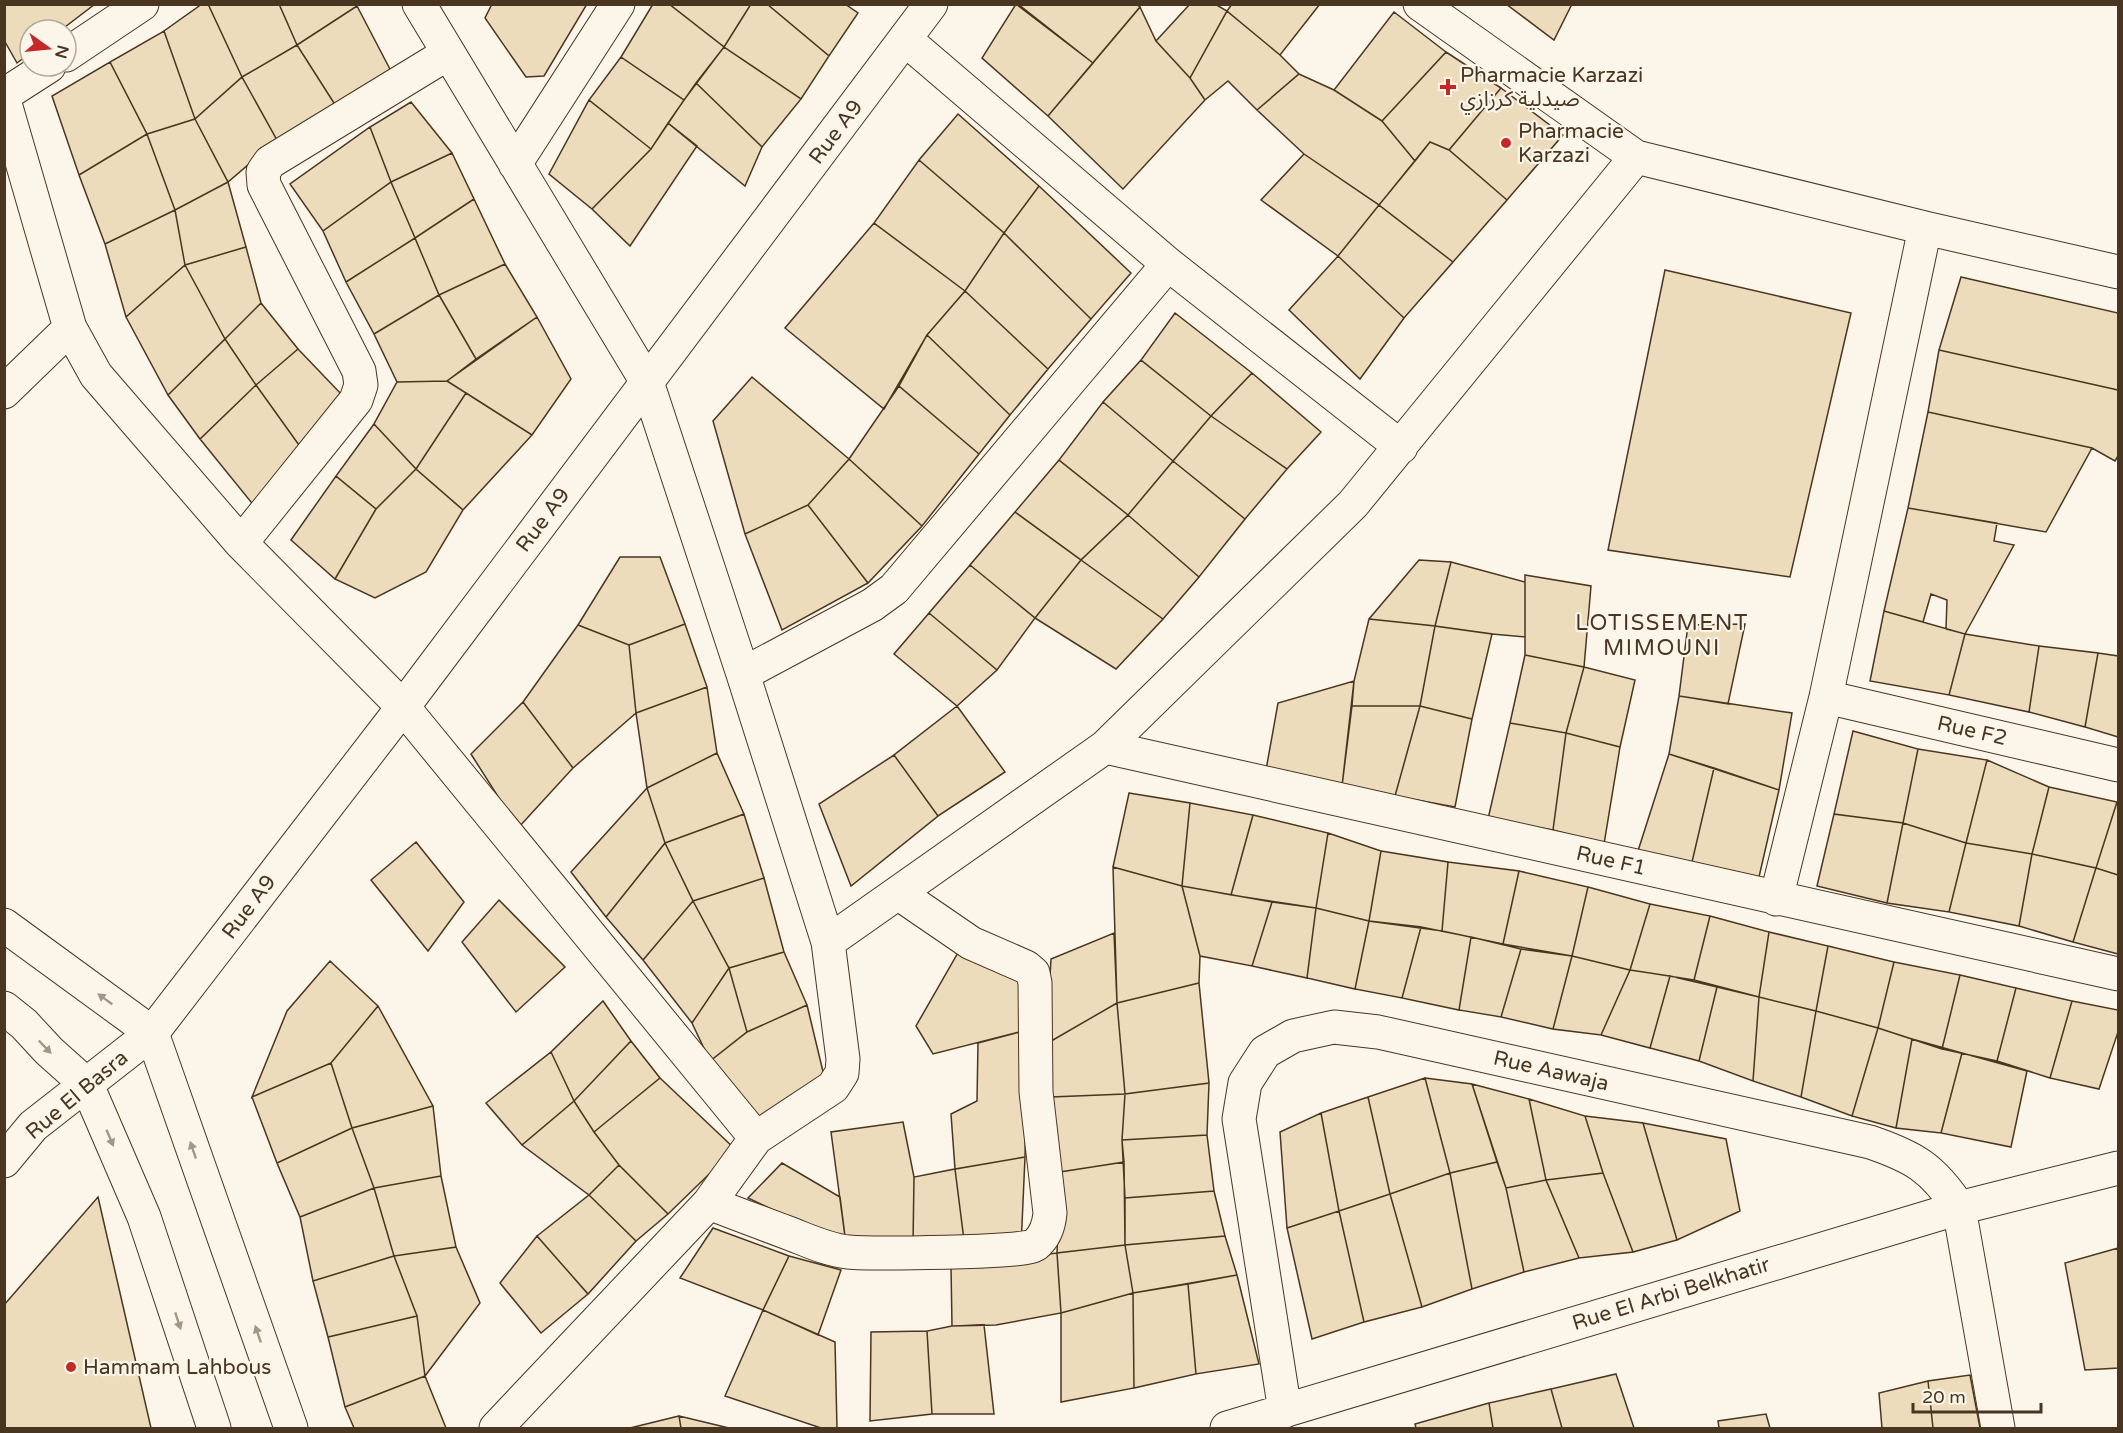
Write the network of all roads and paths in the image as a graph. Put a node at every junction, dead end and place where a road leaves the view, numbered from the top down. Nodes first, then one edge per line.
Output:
1 (142, 4) edge
2 (418, 4) edge
3 (618, 4) edge
4 (931, 4) edge
5 (1420, 4) edge
6 (906, 40) junction
7 (78, 47) edge
8 (447, 54) junction
9 (32, 78) edge
10 (4, 97) edge
11 (1636, 157) junction
12 (515, 164) junction
13 (1925, 228) junction
14 (1168, 264) junction
15 (2118, 272) edge
16 (70, 328) junction
17 (647, 382) junction
18 (4, 392) edge
19 (1401, 447) junction
20 (241, 543) junction
21 (743, 674) junction
22 (1826, 698) junction
23 (403, 707) junction
24 (1105, 747) junction
25 (2118, 765) edge
26 (898, 893) junction
27 (1776, 898) junction
28 (4, 924) edge
29 (828, 942) junction
30 (2118, 974) edge
31 (4, 1008) edge
32 (152, 1034) junction
33 (87, 1084) junction
34 (756, 1138) junction
35 (4, 1161) edge
36 (2118, 1168) edge
37 (709, 1203) junction
38 (1959, 1208) junction
39 (1285, 1410) junction
40 (214, 1428) edge
41 (291, 1428) edge
42 (496, 1428) edge
43 (1227, 1428) edge
44 (1998, 1428) edge

1 - 7 street
2 - 8 street
3 - 12 street
4 - 6 street, Rue A9
5 - 11 street
6 - 14 street
6 - 17 street, Rue A9
8 - 12 street
8 - 20 street
9 - 10 street
10 - 16 street
11 - 13 street
11 - 19 street
12 - 17 street
13 - 15 street
13 - 22 street
14 - 19 street
14 - 21 street
16 - 18 street
16 - 20 street
17 - 21 street
17 - 23 street, Rue A9
19 - 24 street
20 - 23 street
21 - 29 street
22 - 25 street, Rue F2
22 - 27 street
23 - 32 street, Rue A9
23 - 34 street
24 - 26 street
24 - 27 street, Rue F1
26 - 29 street
26 - 37 street
27 - 30 street, Rue F1
32 -> 28 street
29 - 34 street
31 -> 33 street
32 - 33 street, Rue El Basra
41 -> 32 street
33 - 35 street, Rue El Basra
33 -> 40 street
34 - 37 street
36 - 38 street, Rue El Arbi Belkhatir
37 - 42 street
38 - 39 street, Rue El Arbi Belkhatir
38 - 39 street, Rue Aawaja
38 - 44 street, Rue Aawaja
39 - 43 street, Rue El Arbi Belkhatir

